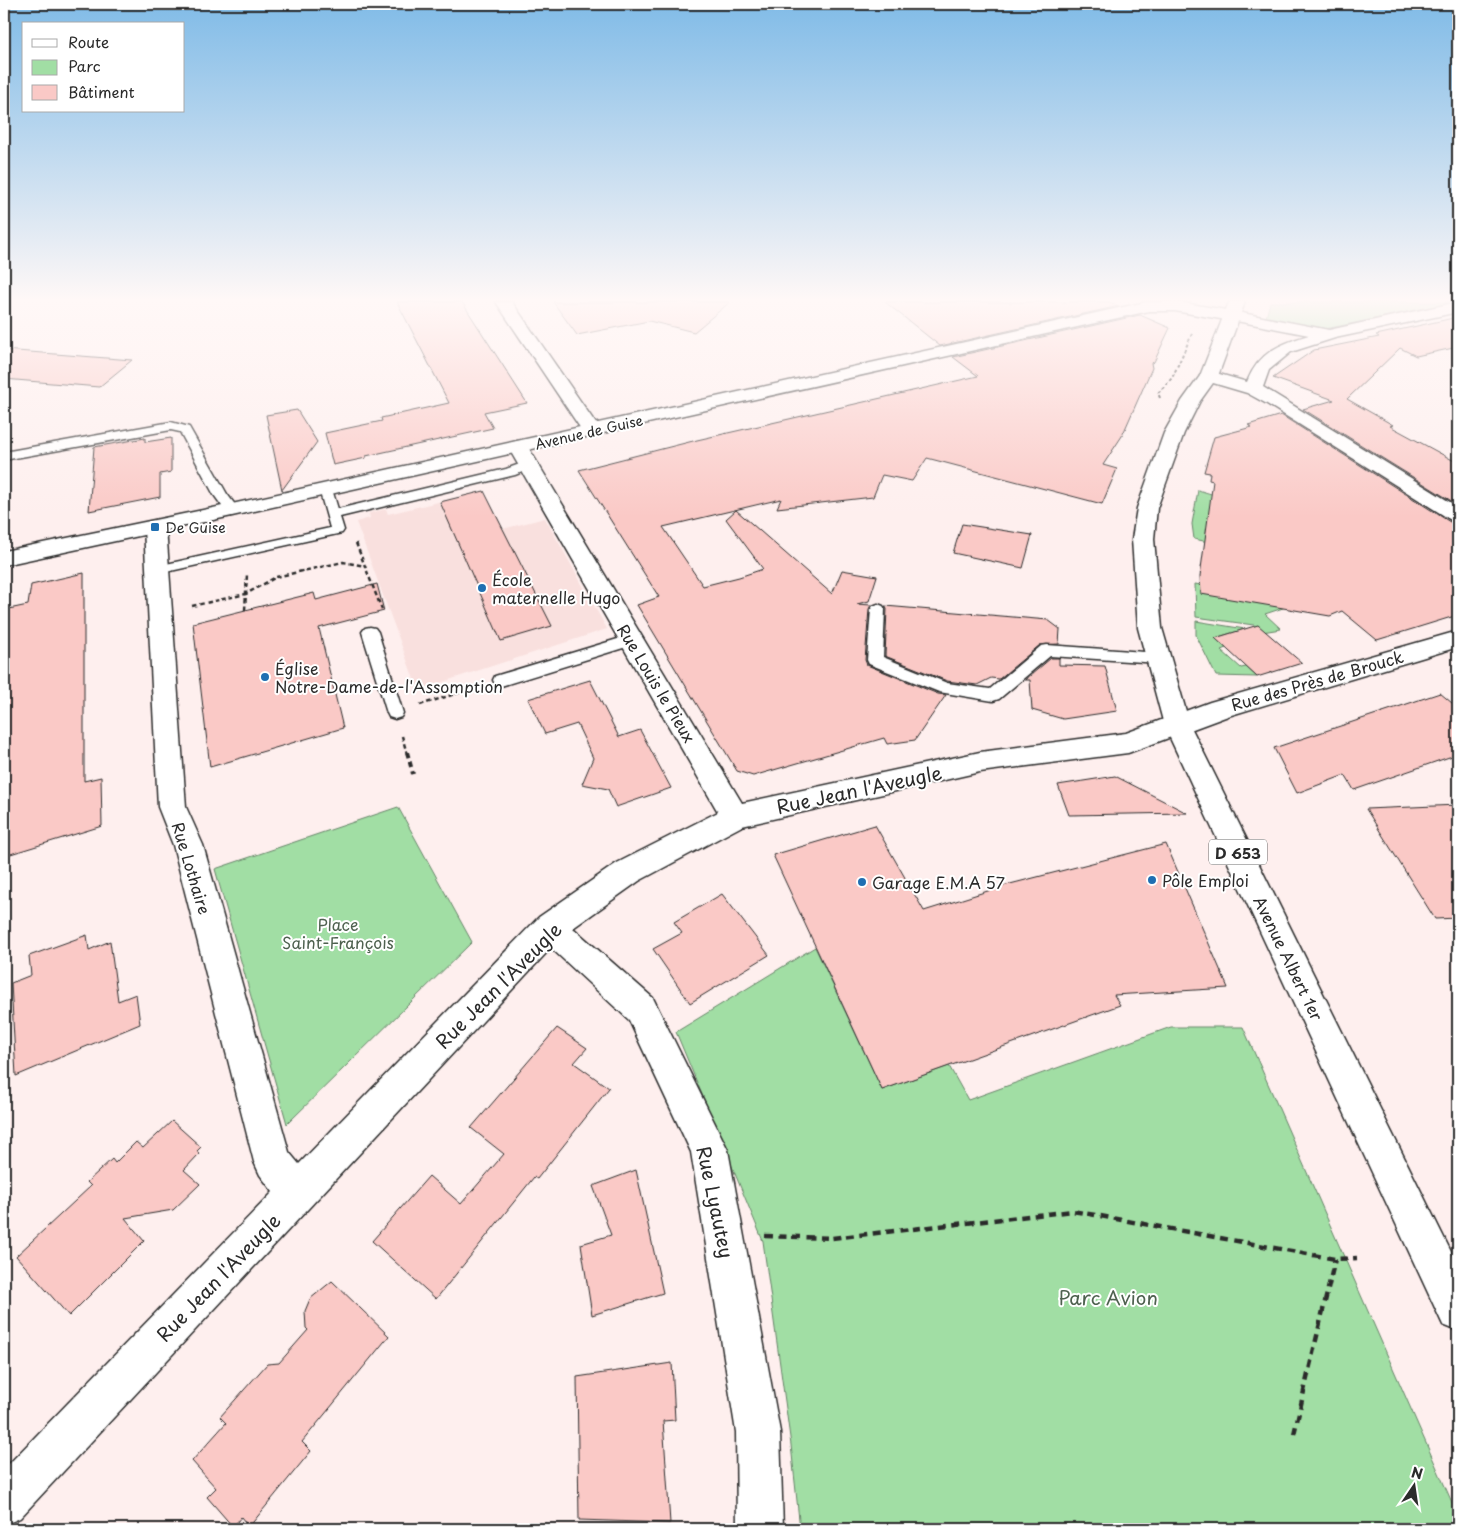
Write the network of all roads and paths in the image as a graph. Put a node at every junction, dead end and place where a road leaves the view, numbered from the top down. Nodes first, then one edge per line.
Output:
1 (553, 374) edge
2 (843, 374) edge
3 (1174, 374) edge
4 (1259, 374) edge
5 (1208, 376) joint
6 (1253, 389) junction
7 (1178, 425) junction
8 (592, 431) junction
9 (4, 456) edge
10 (523, 456) junction
11 (326, 490) junction
12 (232, 510) junction
13 (334, 514) junction
14 (1458, 516) edge
15 (155, 527) junction
16 (359, 550) dead end
17 (4, 558) edge
18 (365, 566) junction
19 (157, 570) junction
20 (247, 576) dead end
21 (246, 594) junction
22 (190, 606) dead end
23 (245, 610) dead end
24 (878, 610) dead end
25 (382, 611) dead end
26 (370, 632) dead end
27 (631, 640) junction
28 (1458, 640) edge
29 (1159, 658) junction
30 (501, 680) joint
31 (395, 713) junction
32 (1178, 725) junction
33 (414, 774) dead end
34 (735, 816) junction
35 (550, 927) junction
36 (298, 1192) junction
37 (756, 1236) dead end
38 (1357, 1258) dead end
39 (1335, 1259) junction
40 (1458, 1310) edge
41 (1294, 1434) dead end
42 (4, 1502) edge
43 (760, 1529) edge

1 - 8 street
2 - 8 street, Avenue de Guise
3 - 7 path
4 - 6 street
5 - 6 street
5 - 7 street, Avenue Albert 1er / D 653
6 - 14 street
7 - 29 street, Avenue Albert 1er / D 653
8 - 10 street, Avenue de Guise
9 - 12 lane
10 - 11 street, Avenue de Guise
10 - 13 lane
10 - 27 street, Rue Louis le Pieux
11 - 12 street, Avenue de Guise
11 - 13 lane
12 - 15 street, Avenue de Guise
13 - 19 lane
15 - 17 street, Avenue de Guise
15 - 19 street, Rue Lothaire
16 - 18 path
18 - 21 path
18 - 25 path
19 - 36 street, Rue Lothaire
20 - 21 path
21 - 22 path
21 - 23 path
24 - 29 lane
26 - 31 lane
27 - 30 lane
27 - 34 street, Rue Louis le Pieux
28 - 32 street, Rue des Près de Brouck
29 - 32 street, Avenue Albert 1er / D 653
30 - 31 path
31 - 33 path
32 - 34 street, Rue Jean l'Aveugle
32 - 40 street, Avenue Albert 1er / D 653
34 - 35 street, Rue Jean l'Aveugle
35 - 36 street, Rue Jean l'Aveugle
35 - 43 street, Rue Lyautey
36 - 42 street, Rue Jean l'Aveugle
37 - 39 path
38 - 39 path
39 - 41 path

